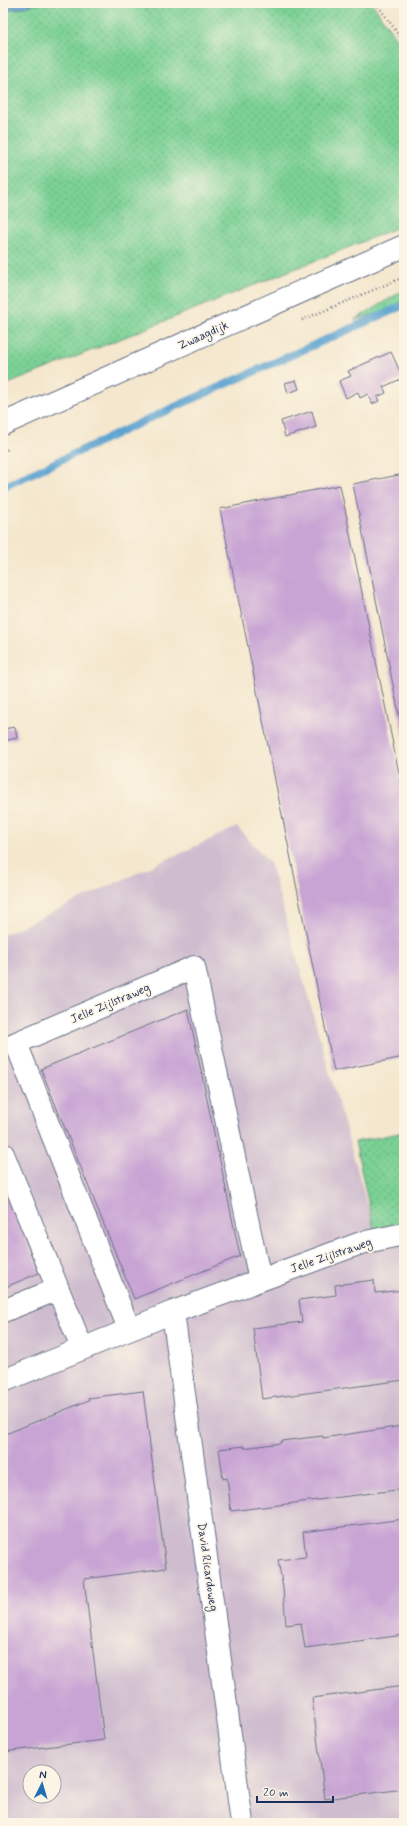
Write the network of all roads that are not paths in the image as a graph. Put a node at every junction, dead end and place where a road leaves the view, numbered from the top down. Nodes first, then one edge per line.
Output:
1 (404, 246) edge
2 (3, 424) edge
3 (3, 1154) edge
4 (404, 1234) edge
5 (260, 1280) junction
6 (58, 1289) junction
7 (3, 1311) edge
8 (173, 1312) junction
9 (129, 1329) junction
10 (82, 1348) junction
11 (3, 1381) edge
12 (242, 1823) edge

1 - 2 street, Zwaagdijk
3 - 6 street
4 - 5 street, Jelle Zijlstraweg
5 - 8 street, Jelle Zijlstraweg
5 - 9 street, Jelle Zijlstraweg
6 - 7 street
6 - 10 street
8 - 9 street, Jelle Zijlstraweg
8 - 12 street, David Ricardoweg
9 - 10 street, Jelle Zijlstraweg
10 - 11 street, Jelle Zijlstraweg

